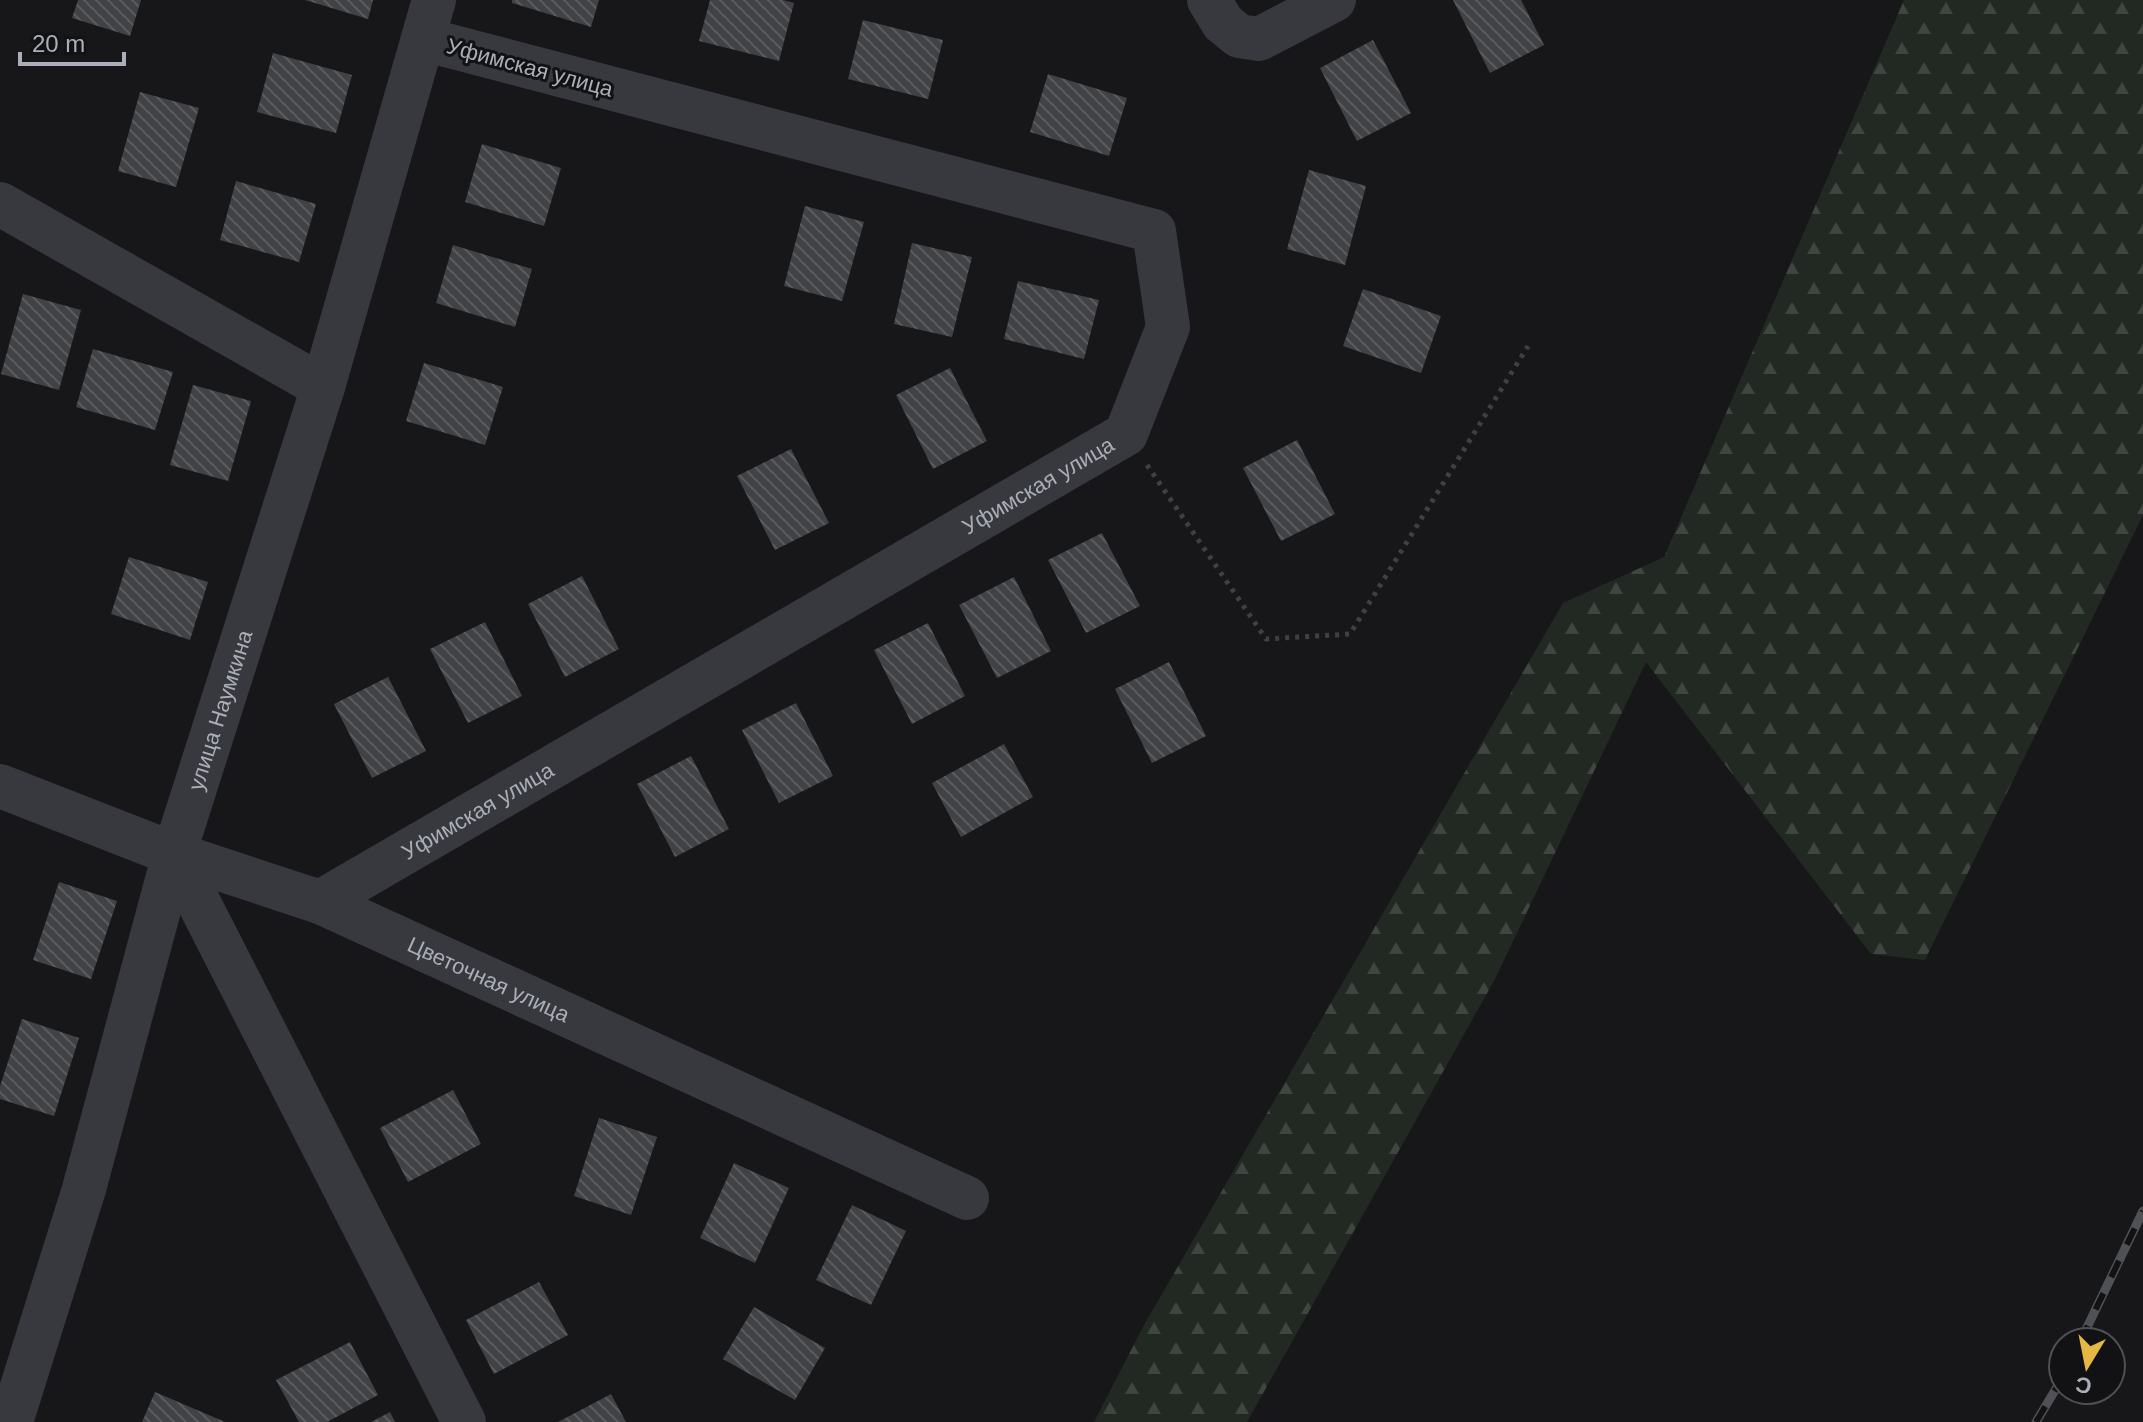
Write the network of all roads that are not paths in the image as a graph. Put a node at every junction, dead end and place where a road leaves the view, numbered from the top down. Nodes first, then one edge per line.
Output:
1 (1209, 0) edge
2 (1334, 0) edge
3 (429, 20) edge
4 (0, 204) edge
5 (323, 387) junction
6 (0, 786) edge
7 (174, 854) junction
8 (320, 902) junction
9 (967, 1198) dead end
10 (11, 1422) edge
11 (464, 1422) edge

1 - 2 street
3 - 5 street, улица Наумкина
3 - 8 street, Уфимская улица
4 - 5 street
5 - 7 street, улица Наумкина
6 - 7 street, Цветочная улица
7 - 8 street, Цветочная улица
7 - 10 street, улица Наумкина
7 - 11 street
8 - 9 street, Цветочная улица

